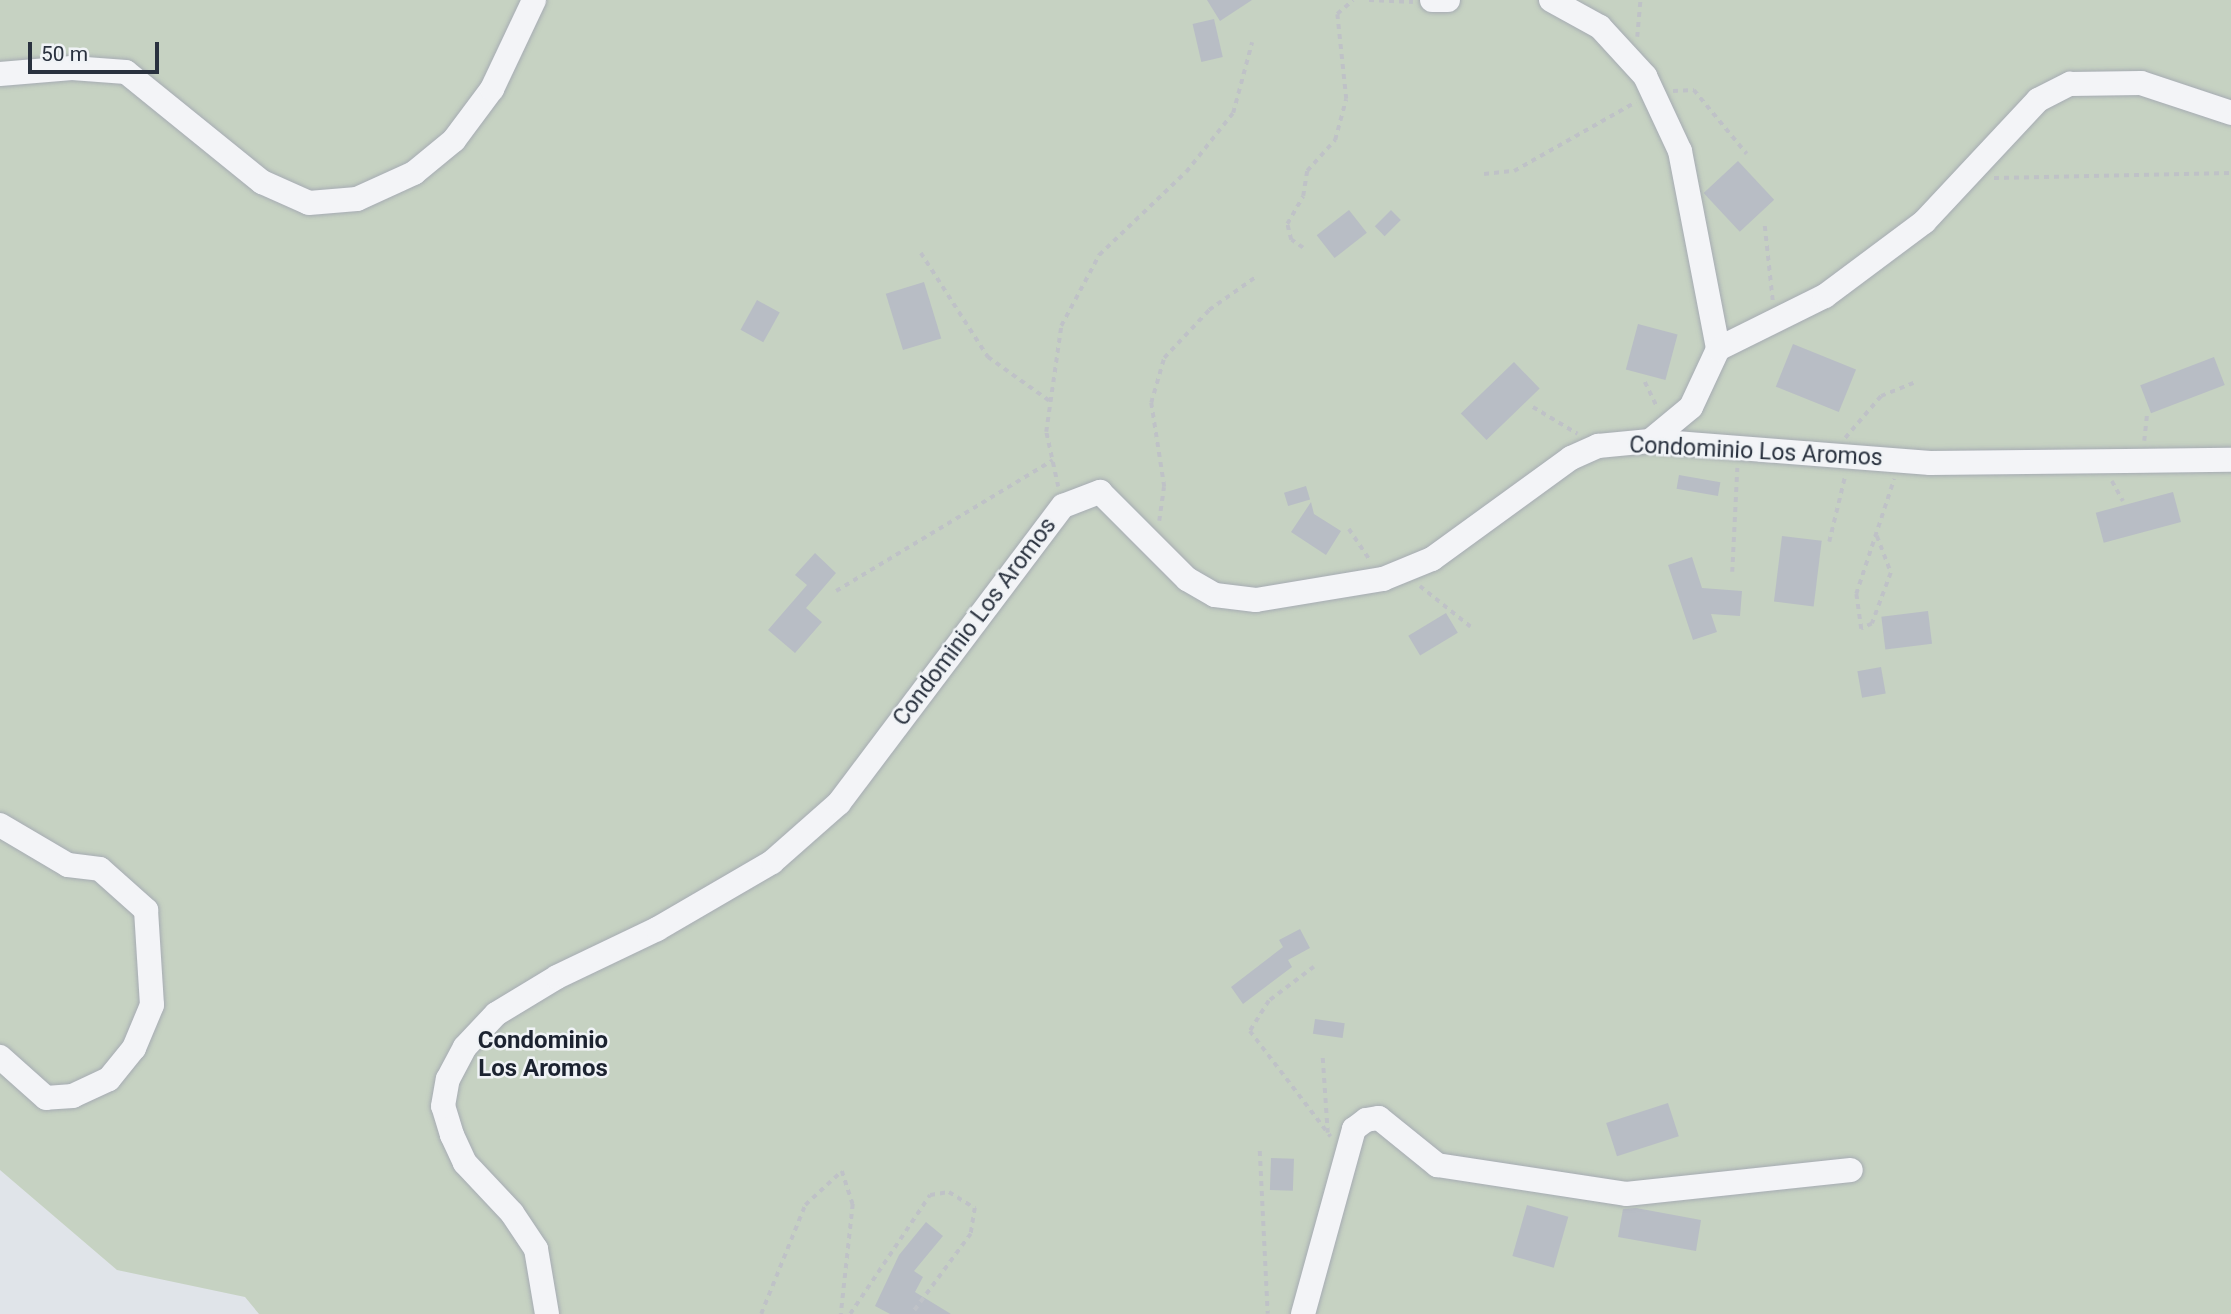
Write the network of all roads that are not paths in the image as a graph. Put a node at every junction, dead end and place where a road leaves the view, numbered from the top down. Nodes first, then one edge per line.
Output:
1 (534, 0) edge
2 (1551, 0) edge
3 (0, 74) edge
4 (2231, 113) edge
5 (1718, 349) junction
6 (1658, 434) junction
7 (2231, 460) edge
8 (0, 825) edge
9 (0, 1057) edge
10 (1851, 1170) dead end
11 (547, 1314) edge
12 (1303, 1314) edge

1 - 3 street
2 - 5 street
4 - 5 street
5 - 6 street
6 - 7 street, Condominio Los Aromos
6 - 11 street, Condominio Los Aromos
8 - 9 street
10 - 12 street

